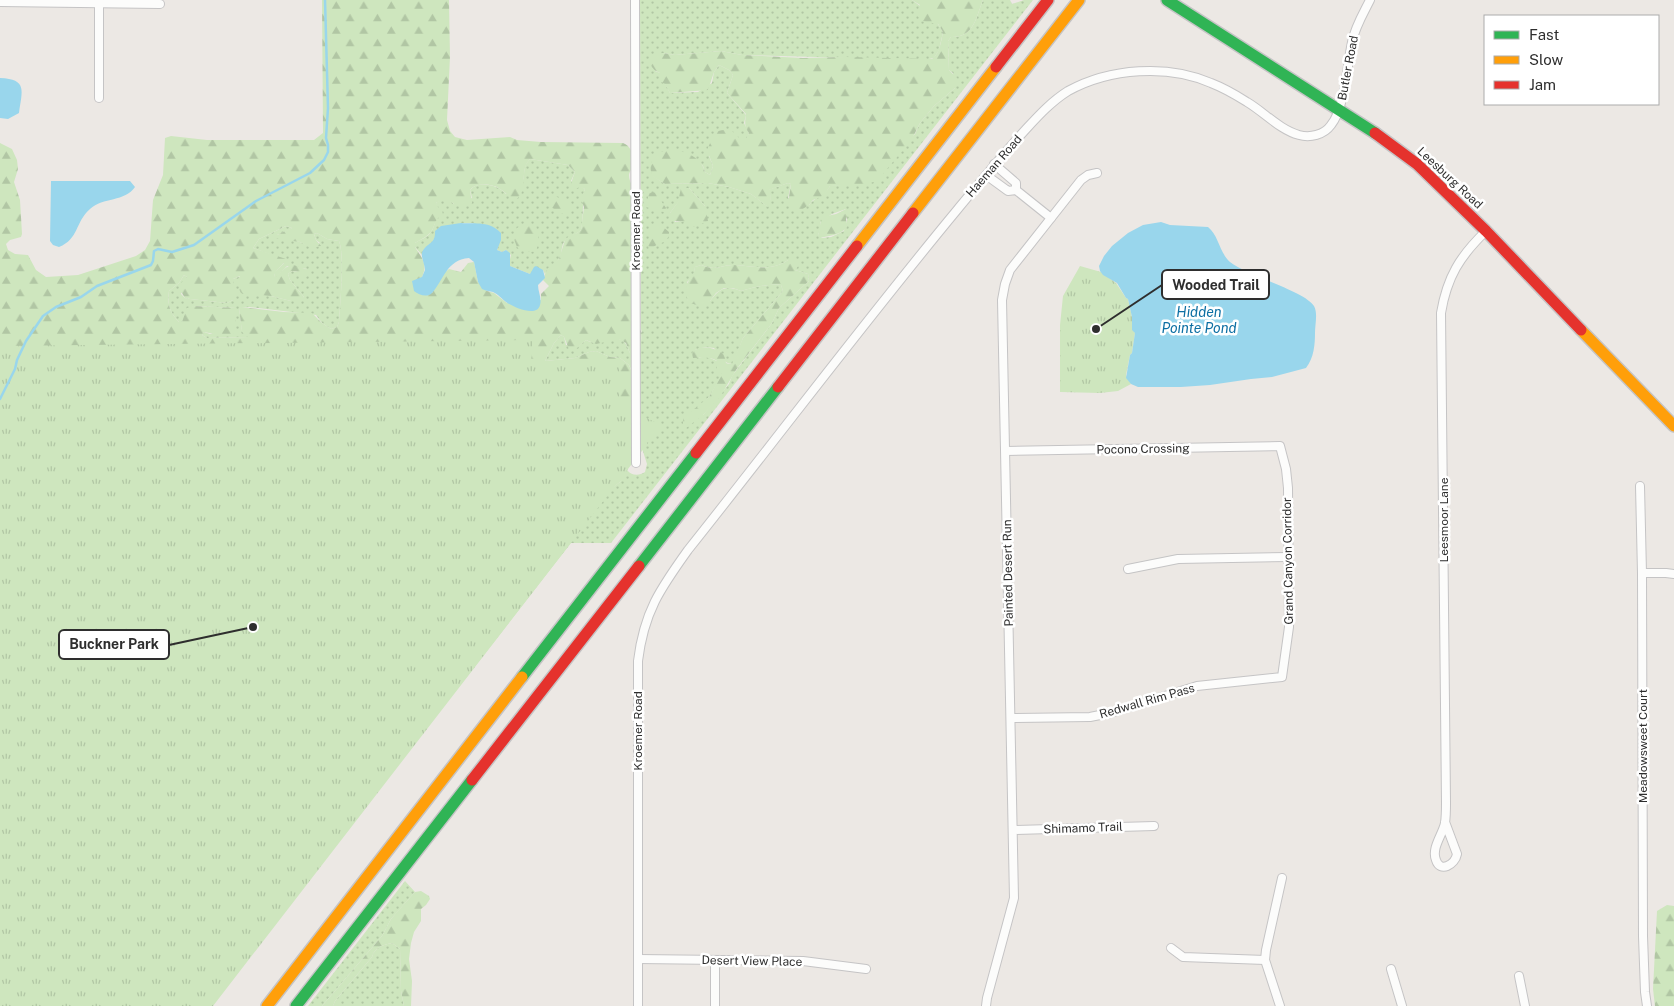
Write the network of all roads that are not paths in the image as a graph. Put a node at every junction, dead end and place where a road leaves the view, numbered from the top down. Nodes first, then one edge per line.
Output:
1 (635, 0) edge
2 (1048, 0) edge
3 (1079, 0) edge
4 (1167, 0) edge
5 (1370, 0) edge
6 (0, 2) edge
7 (99, 3) junction
8 (160, 4) dead end
9 (99, 98) dead end
10 (1340, 110) junction
11 (994, 164) junction
12 (1097, 173) dead end
13 (986, 174) junction
14 (1016, 190) junction
15 (1051, 218) junction
16 (1486, 231) junction
17 (1674, 426) edge
18 (1280, 446) joint
19 (1006, 451) junction
20 (636, 463) dead end
21 (738, 486) joint
22 (1640, 486) dead end
23 (1288, 557) junction
24 (1128, 569) dead end
25 (1642, 573) junction
26 (1674, 574) edge
27 (1282, 677) joint
28 (1011, 718) junction
29 (1445, 822) junction
30 (1154, 826) dead end
31 (1013, 830) junction
32 (1282, 878) dead end
33 (1171, 948) dead end
34 (638, 959) junction
35 (715, 960) junction
36 (1265, 960) junction
37 (1391, 969) dead end
38 (866, 970) dead end
39 (1520, 976) dead end
40 (267, 1006) edge
41 (296, 1006) edge
42 (638, 1006) edge
43 (715, 1006) edge
44 (986, 1006) edge
45 (1280, 1006) edge
46 (1402, 1006) edge
47 (1525, 1006) edge
48 (1647, 1006) edge

1 - 20 street, Kroemer Road
2 - 40 main road
3 - 41 main road
4 - 10 main road, Leesburg Road
5 - 10 street, Butler Road
6 - 7 street
7 - 8 street
7 - 9 street
10 - 11 street, Haeman Road
10 - 16 main road, Leesburg Road
11 - 13 street, Haeman Road
11 - 14 street
12 - 15 street, Painted Desert Run
13 - 14 street
13 - 21 street, Haeman Road
14 - 15 street
15 - 19 street, Painted Desert Run
16 - 17 main road, Leesburg Road
16 - 29 street, Leesmoor Lane
18 - 19 street, Pocono Crossing
18 - 23 street, Grand Canyon Corridor
19 - 28 street, Painted Desert Run
21 - 34 street, Kroemer Road
22 - 25 street, Meadowsweet Court
23 - 24 street
23 - 27 street, Grand Canyon Corridor
25 - 26 street
25 - 48 street, Meadowsweet Court
27 - 28 street, Redwall Rim Pass
28 - 31 street, Painted Desert Run
29 - 29 street, Leesmoor Lane
30 - 31 street, Shimamo Trail
31 - 44 street, Painted Desert Run
32 - 36 street
33 - 36 street
34 - 35 street, Desert View Place
34 - 42 street, Kroemer Road
35 - 38 street, Desert View Place
35 - 43 street
36 - 45 street
37 - 46 street
39 - 47 street

